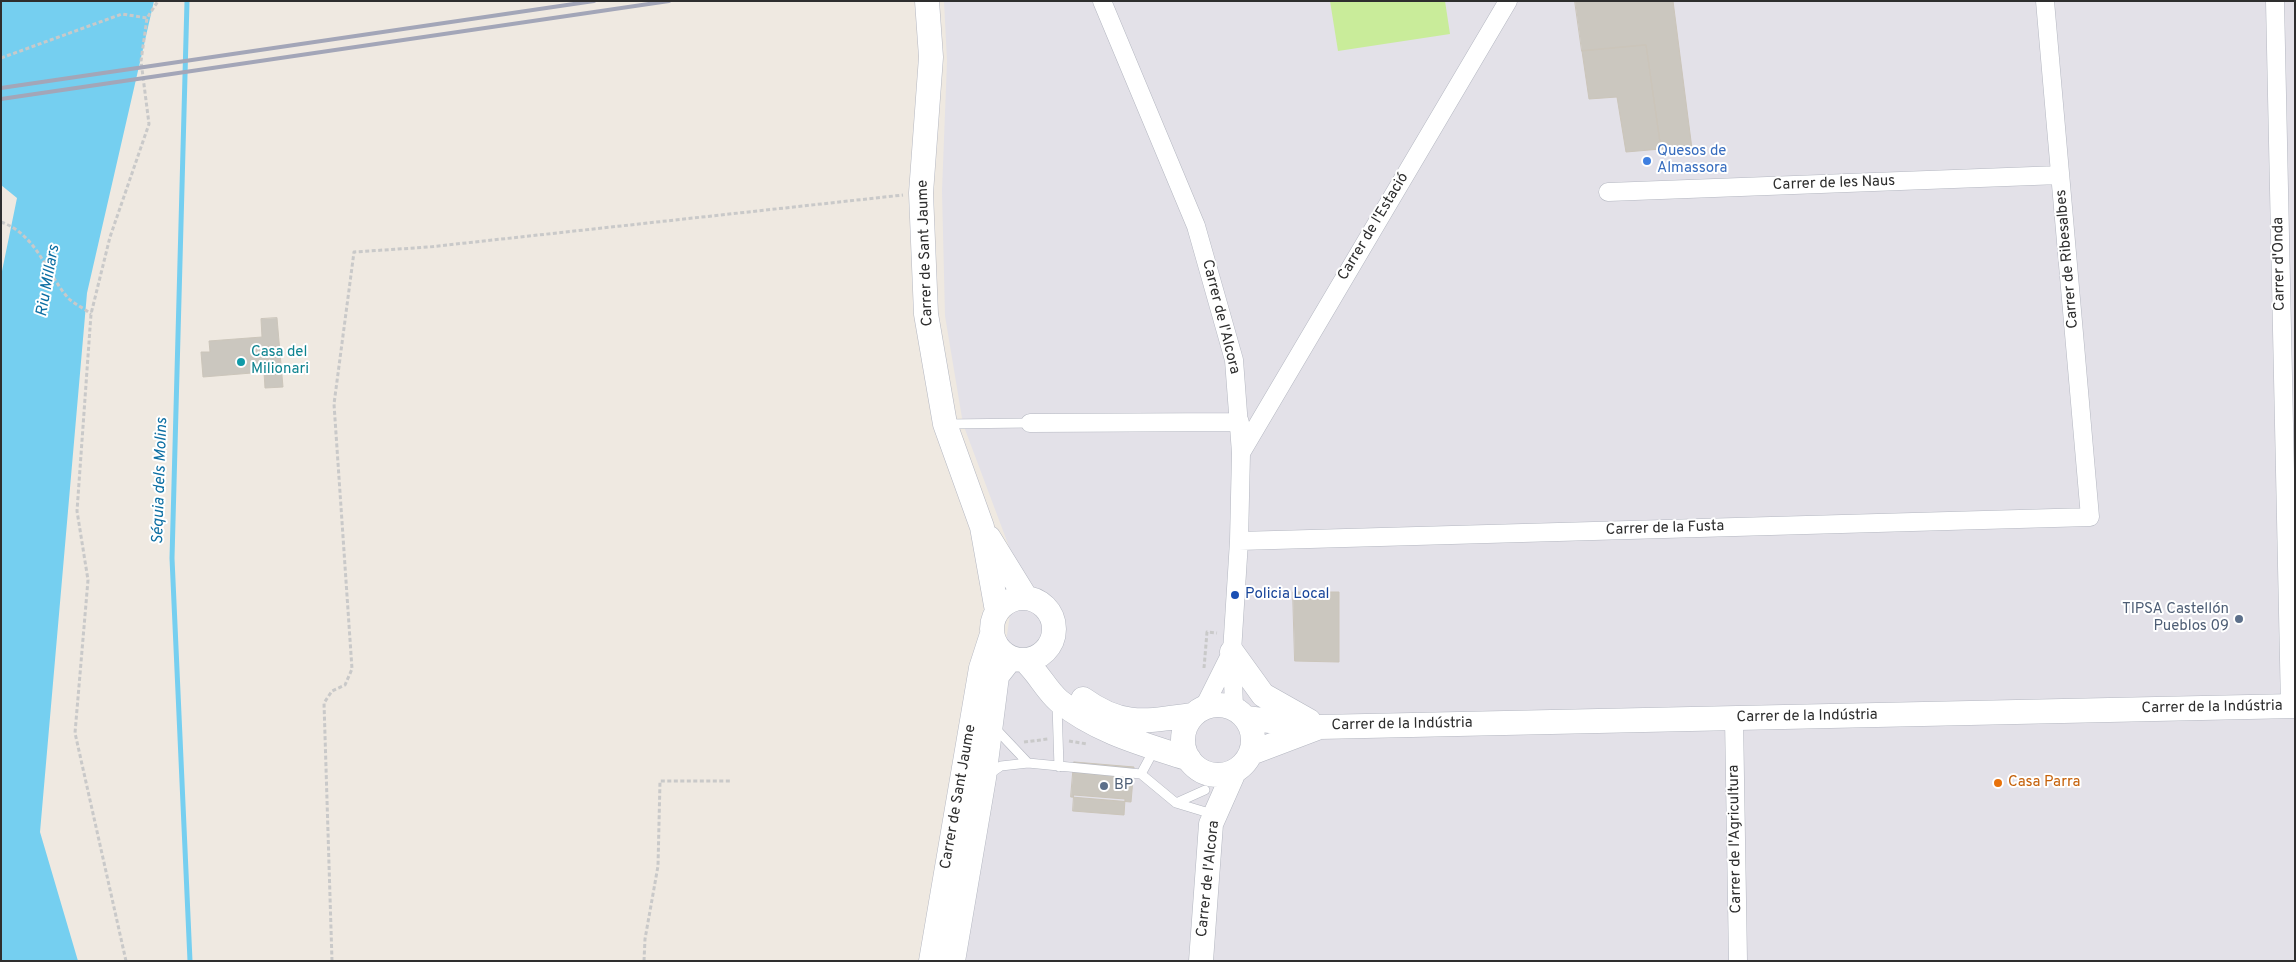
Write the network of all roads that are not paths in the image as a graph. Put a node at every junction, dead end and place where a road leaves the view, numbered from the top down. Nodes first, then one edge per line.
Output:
1 (927, 1) edge
2 (1102, 1) edge
3 (1508, 1) edge
4 (2045, 1) edge
5 (2274, 1) edge
6 (2060, 175) junction
7 (1608, 192) dead end
8 (2288, 270) edge
9 (2289, 409) edge
10 (1240, 422) junction
11 (1030, 423) joint
12 (945, 424) junction
13 (1241, 453) junction
14 (2090, 517) joint
15 (982, 527) junction
16 (1239, 541) junction
17 (1026, 598) junction
18 (997, 611) junction
19 (992, 634) junction
20 (1052, 640) junction
21 (1232, 652) junction
22 (1018, 659) junction
23 (1057, 700) junction
24 (2292, 706) edge
25 (1198, 711) junction
26 (1240, 713) junction
27 (1734, 718) junction
28 (990, 723) junction
29 (1319, 727) junction
30 (1155, 748) junction
31 (1251, 753) junction
32 (1028, 763) junction
33 (1059, 767) junction
34 (1234, 772) junction
35 (1198, 773) junction
36 (1140, 774) junction
37 (984, 778) junction
38 (1176, 803) junction
39 (1210, 818) junction
40 (931, 961) edge
41 (953, 961) edge
42 (1201, 961) edge
43 (1738, 961) edge

1 - 12 street, Carrer de Sant Jaume
2 - 10 street, Carrer de l'Alcora
3 - 13 street, Carrer de l'Estació
4 - 6 street, Carrer de Ribesalbes
5 - 8 street, Carrer d'Onda
6 - 7 street, Carrer de les Naus
6 - 14 street, Carrer de Ribesalbes
8 - 9 street, Carrer d'Onda
9 - 24 street, Carrer d'Onda
10 - 11 street
10 - 13 street, Carrer de l'Alcora
11 - 12 lane
12 - 15 street, Carrer de Sant Jaume
13 - 16 street, Carrer de l'Alcora
14 - 16 street, Carrer de la Fusta
15 - 17 street, Carrer de Sant Jaume
15 - 18 street, Carrer de Sant Jaume
16 - 21 street, Carrer de l'Alcora
17 - 18 street
17 - 20 street
18 - 19 street
19 - 22 street
19 - 40 street, Carrer de Sant Jaume
20 - 22 street
20 - 25 street
21 - 25 street, Carrer de l'Alcora
21 - 26 street, Carrer de l'Alcora
21 - 29 street, Carrer de la Indústria
22 - 23 street
22 - 28 street, Carrer de Sant Jaume
23 - 30 street
23 - 33 lane
24 - 27 street, Carrer de la Indústria
25 - 26 street
25 - 35 street
26 - 29 street, Carrer de la Indústria
26 - 31 street
27 - 29 street, Carrer de la Indústria
27 - 43 street, Carrer de l'Agricultura
28 - 32 lane
28 - 37 street, Carrer de Sant Jaume
29 - 31 street, Carrer de la Indústria
30 - 35 street
30 - 36 lane
31 - 34 street
32 - 33 lane
32 - 37 lane
33 - 36 lane
34 - 35 street
34 - 39 street, Carrer de l'Alcora
35 - 38 lane
35 - 39 street
36 - 38 lane
37 - 41 street, Carrer de Sant Jaume
38 - 39 lane
39 - 42 street, Carrer de l'Alcora

